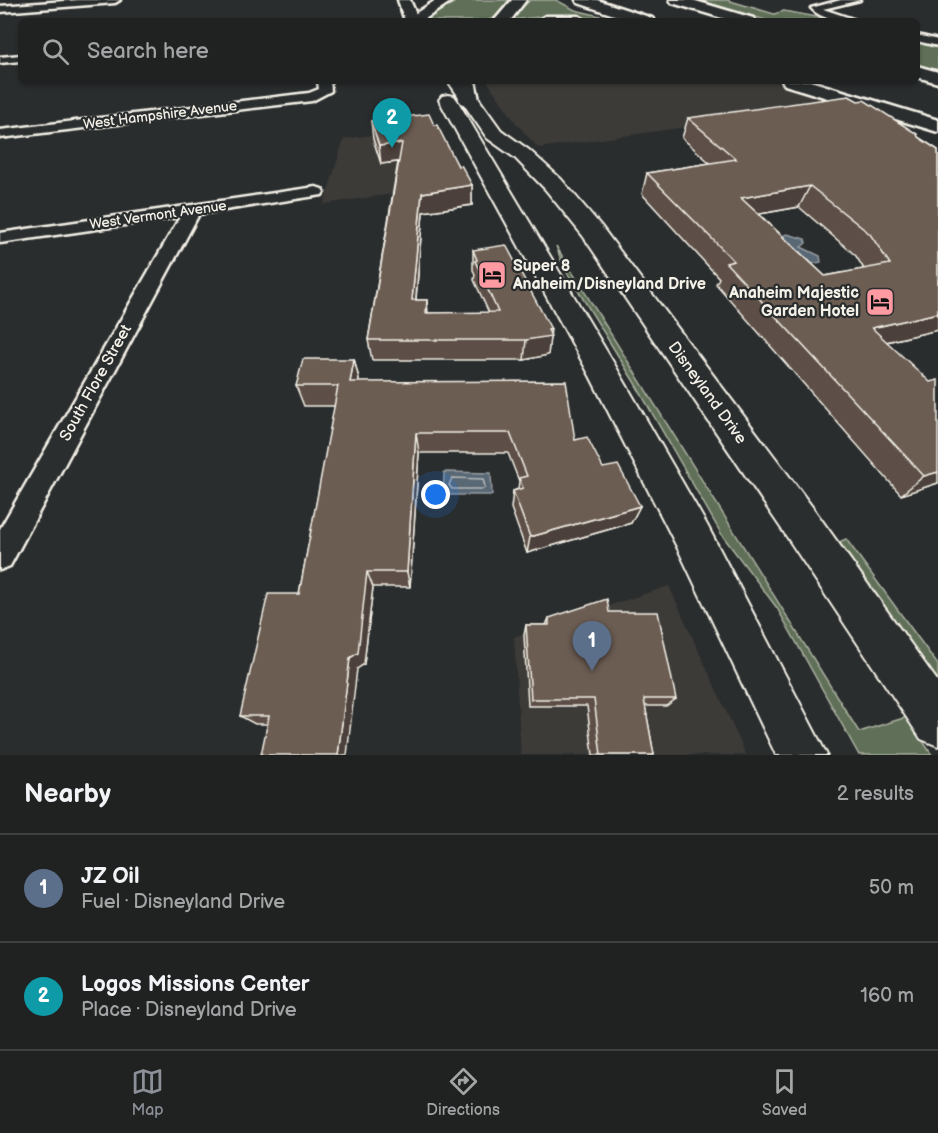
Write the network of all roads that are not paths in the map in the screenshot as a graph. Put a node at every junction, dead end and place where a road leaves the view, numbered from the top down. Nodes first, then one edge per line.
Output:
1 (115, 0) edge
2 (404, 0) edge
3 (419, 0) edge
4 (434, 0) edge
5 (446, 0) edge
6 (519, 0) edge
7 (583, 0) edge
8 (677, 0) edge
9 (855, 0) edge
10 (0, 9) edge
11 (411, 18) edge
12 (417, 18) edge
13 (504, 18) edge
14 (638, 18) edge
15 (738, 18) edge
16 (843, 18) edge
17 (920, 39) edge
18 (938, 44) edge
19 (18, 58) edge
20 (0, 60) edge
21 (920, 72) edge
22 (938, 78) edge
23 (324, 84) edge
24 (449, 84) edge
25 (449, 84) edge
26 (466, 84) edge
27 (801, 84) edge
28 (841, 84) edge
29 (469, 100) junction
30 (938, 115) edge
31 (938, 126) edge
32 (0, 134) edge
33 (316, 192) dead end
34 (192, 211) junction
35 (0, 238) edge
36 (0, 556) edge
37 (938, 722) edge
38 (802, 755) edge

1 - 10 street
2 - 11 street
3 - 4 highway
5 - 12 highway
6 - 13 highway
7 - 14 highway
8 - 15 highway
9 - 16 street
17 - 18 street
19 - 20 street
21 - 22 highway
23 - 32 street, West Hampshire Avenue
24 - 29 main road, Disneyland Drive
25 - 38 main road, Disneyland Drive
26 - 29 highway
27 - 31 highway
28 - 30 highway
29 - 37 main road, Disneyland Drive
33 - 34 street, West Vermont Avenue
34 - 35 street, West Vermont Avenue
34 - 36 street, South Flore Street

